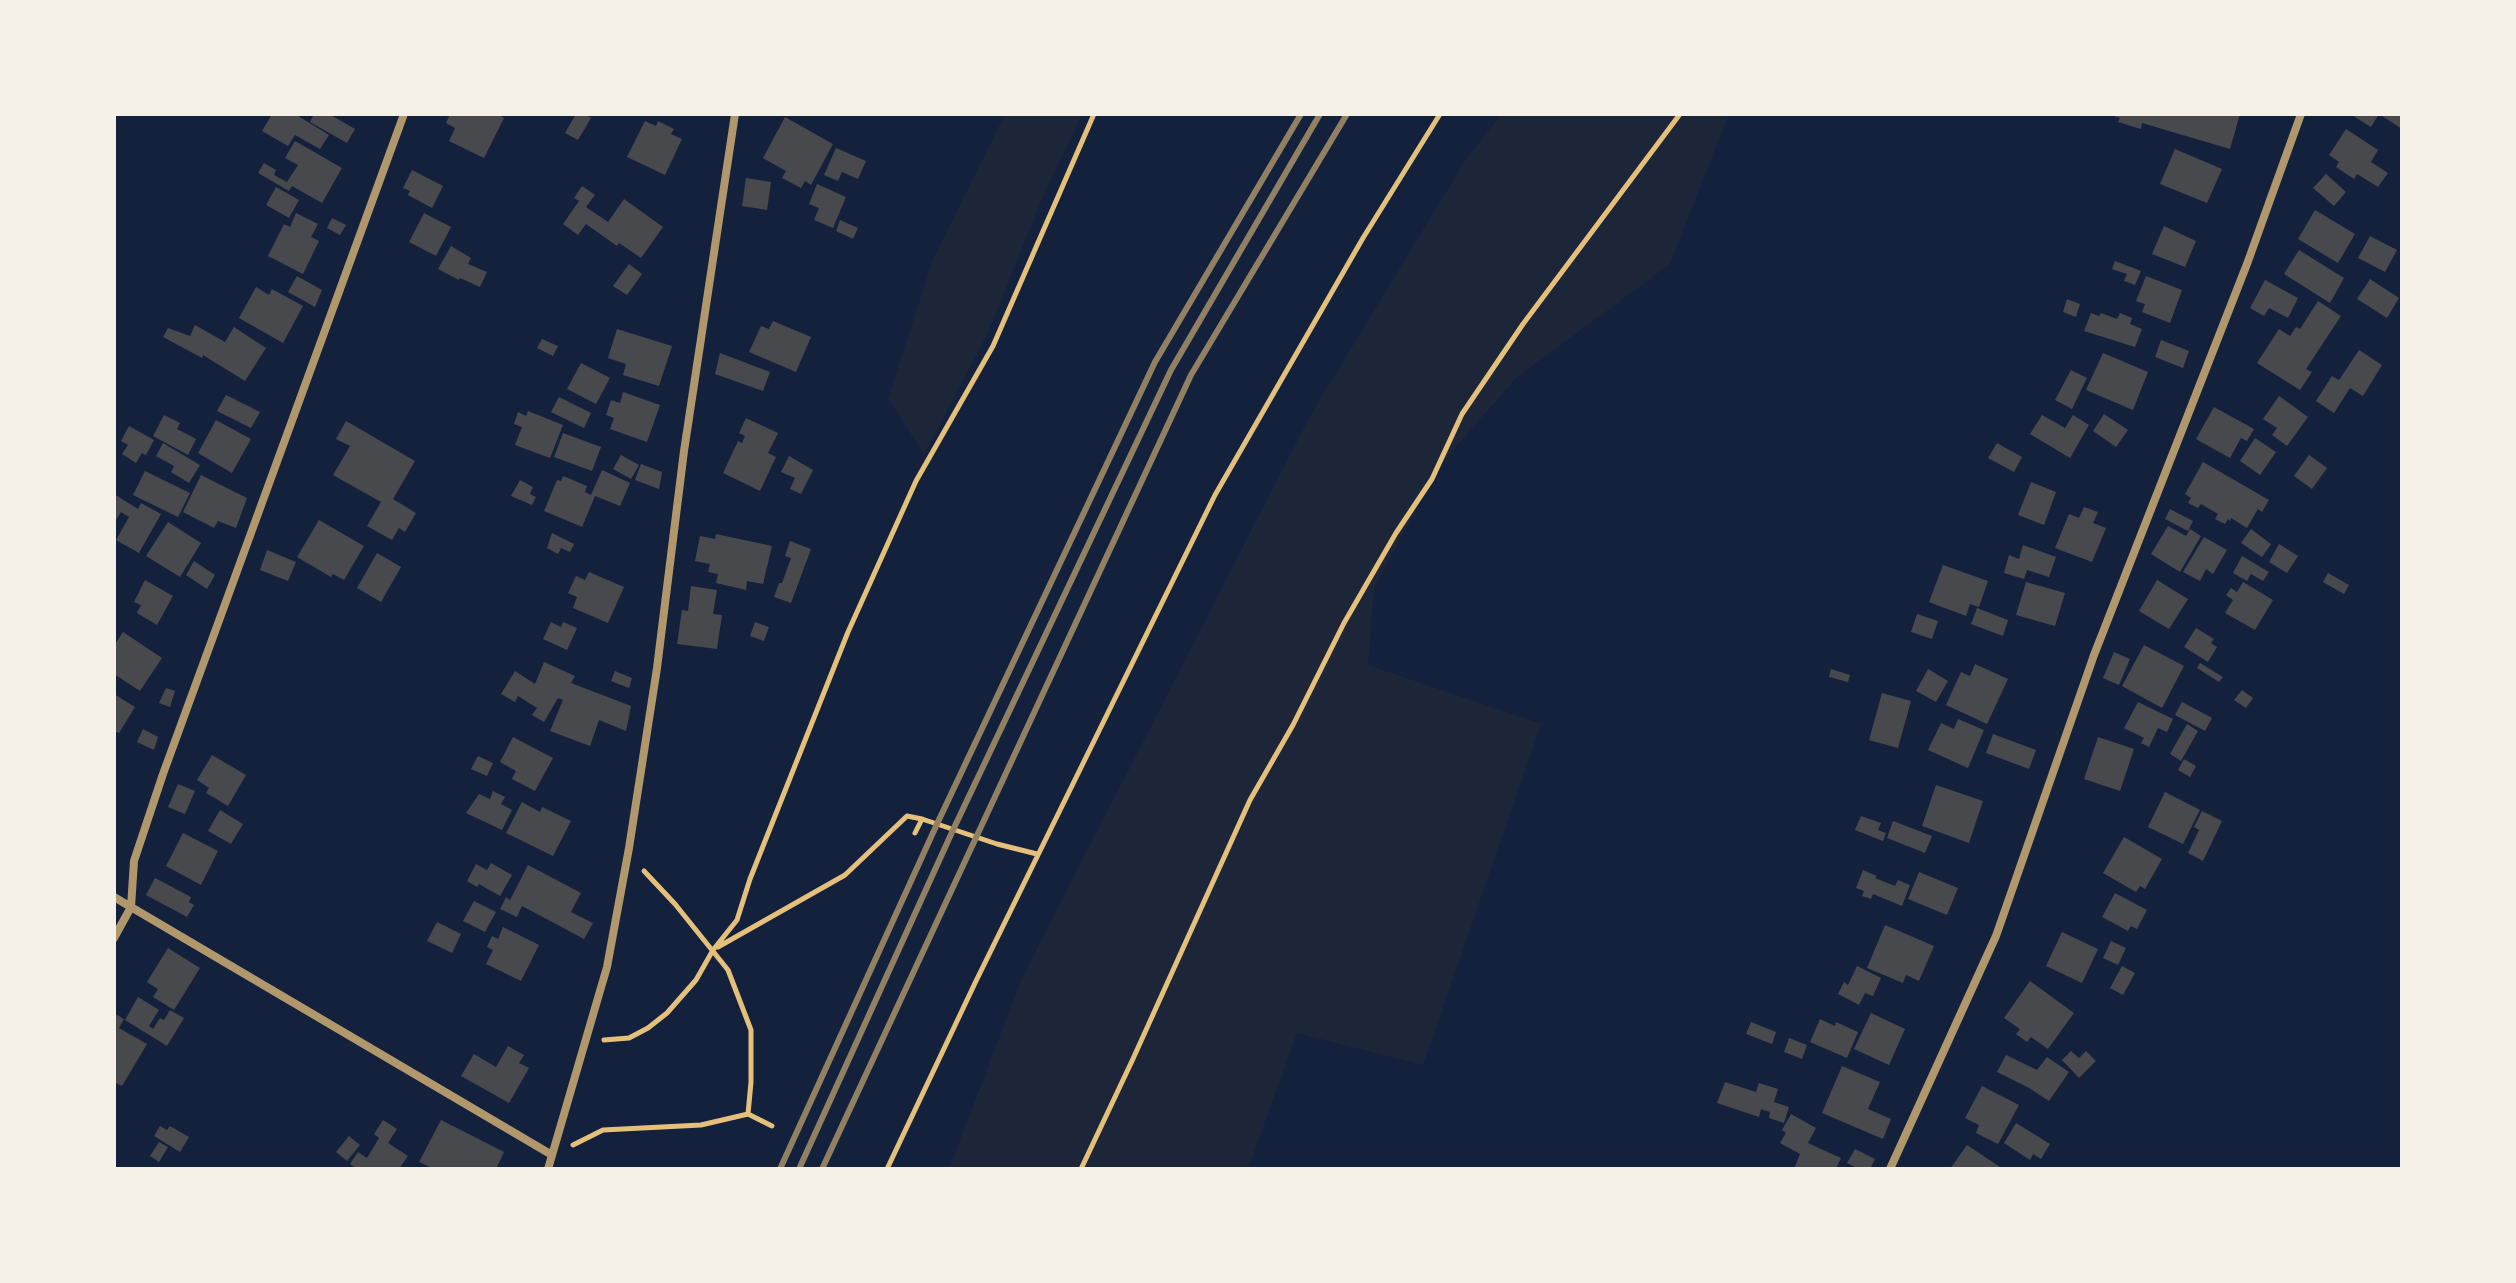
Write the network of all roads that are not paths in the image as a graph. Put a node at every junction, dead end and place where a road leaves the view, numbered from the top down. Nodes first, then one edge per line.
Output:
1 (404, 114) edge
2 (735, 114) edge
3 (2301, 114) edge
4 (114, 897) edge
5 (131, 907) junction
6 (114, 938) edge
7 (552, 1155) junction
8 (548, 1169) edge
9 (1890, 1169) edge

1 - 5 street
2 - 7 street
3 - 9 street
4 - 5 street
5 - 6 street
5 - 7 street
7 - 8 street

